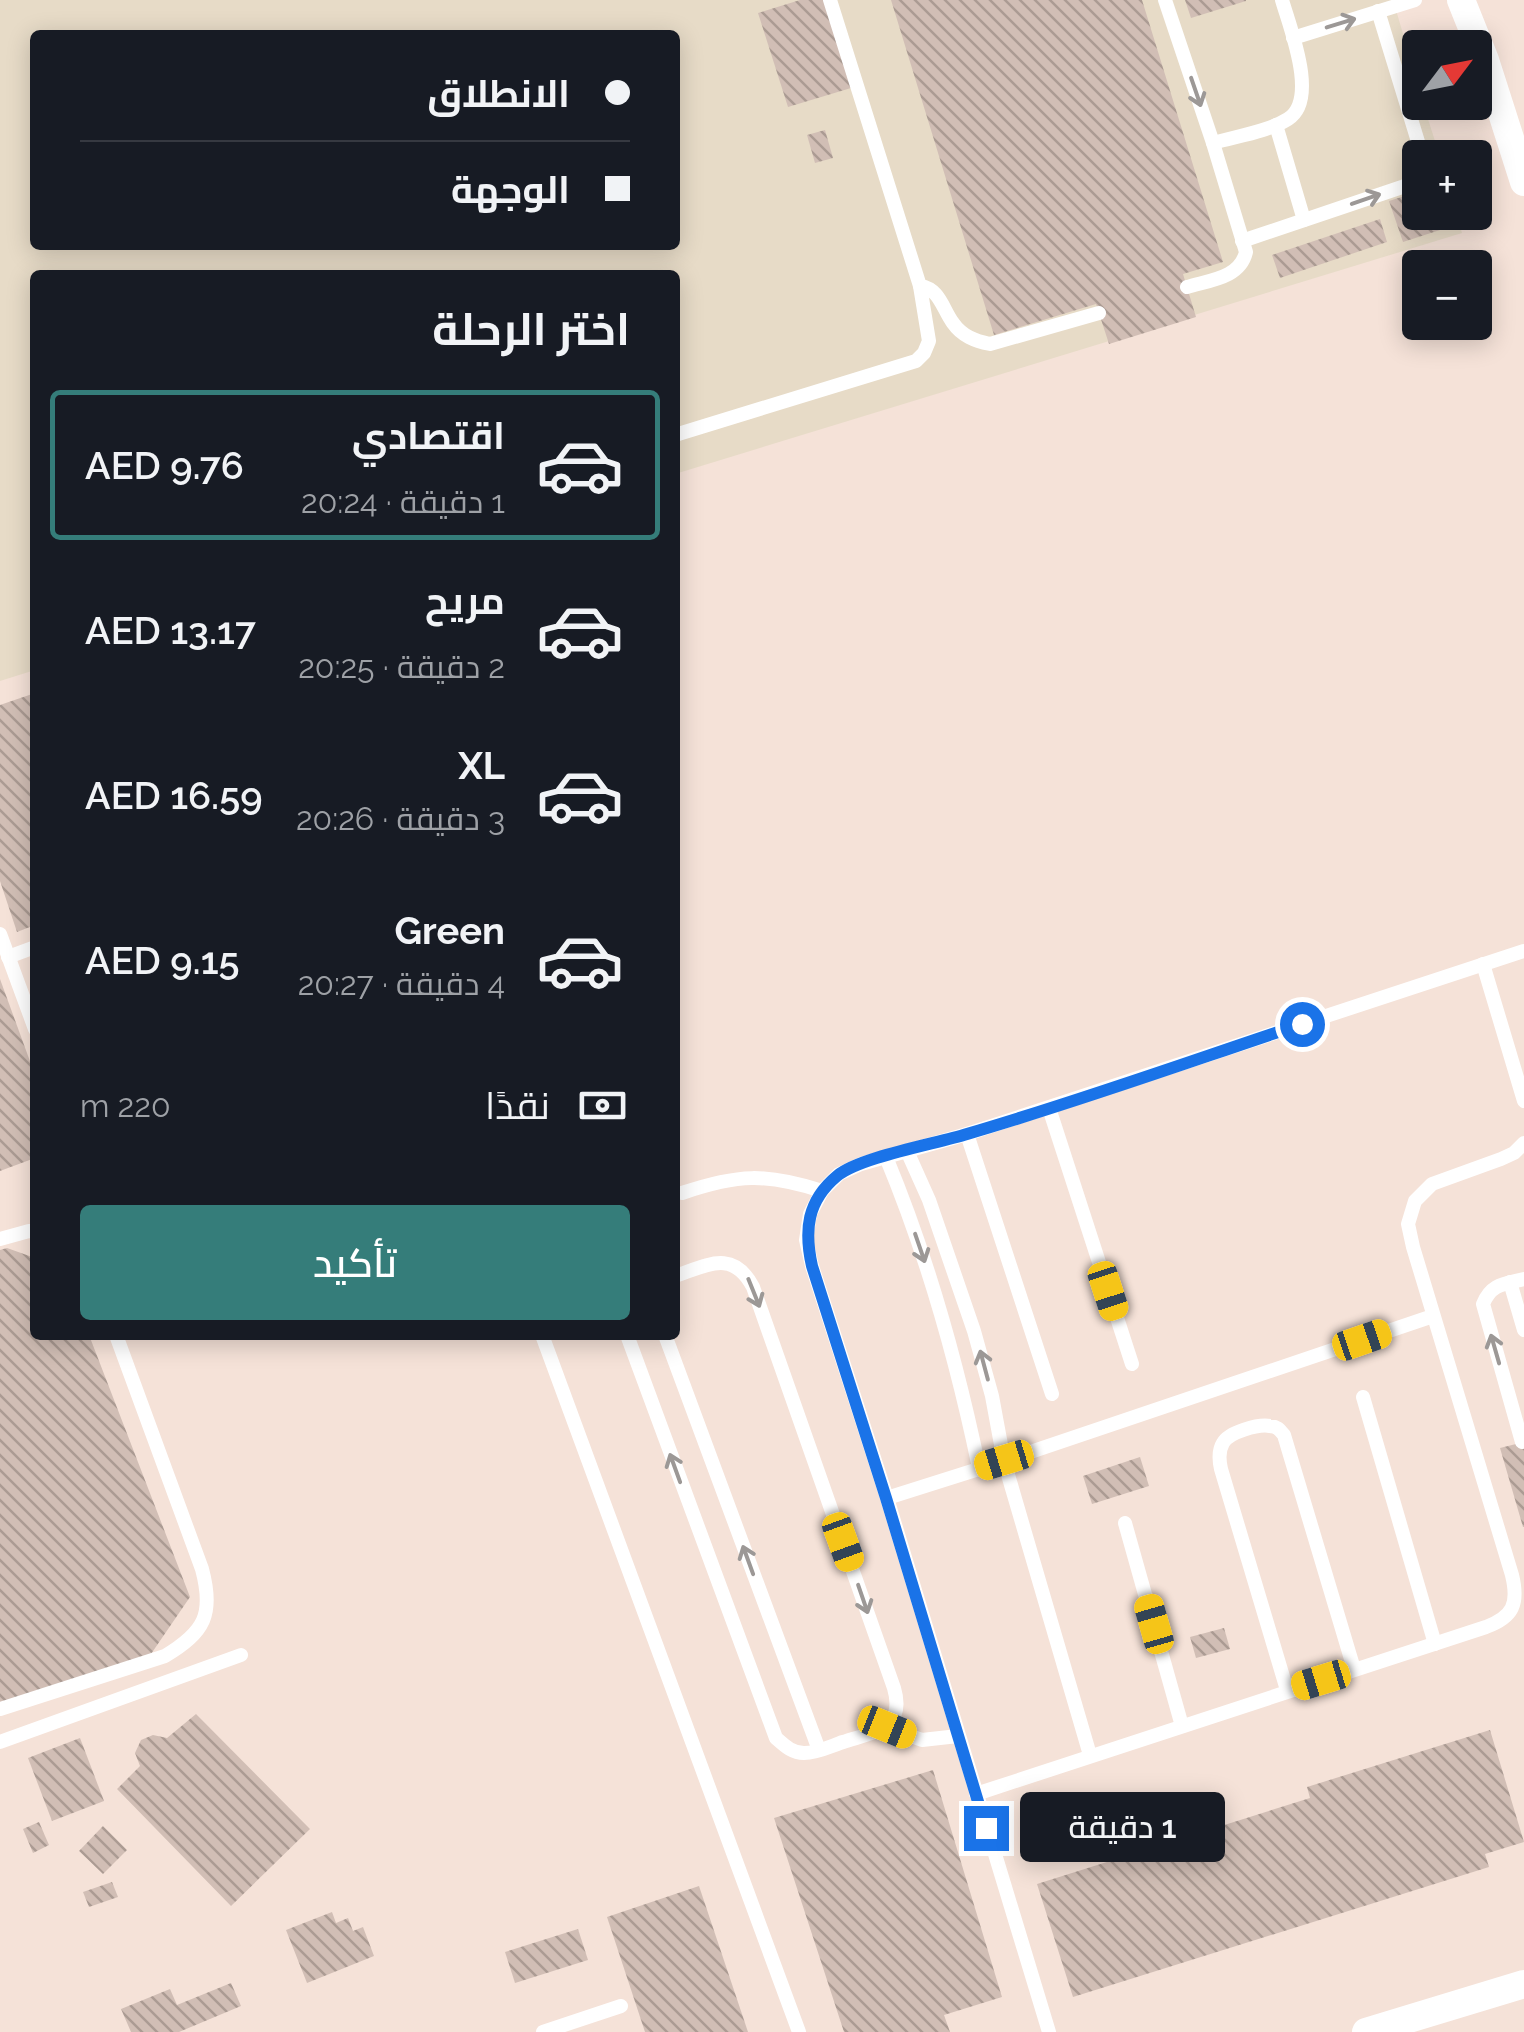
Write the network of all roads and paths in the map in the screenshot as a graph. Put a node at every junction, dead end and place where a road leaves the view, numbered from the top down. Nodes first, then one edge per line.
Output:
1 (830, 0) edge
2 (1165, 0) edge
3 (1282, 0) edge
4 (1415, 0) edge
5 (1461, 0) edge
6 (1378, 11) junction
7 (1293, 38) junction
8 (1276, 124) junction
9 (1417, 140) edge
10 (1213, 144) junction
11 (1524, 182) edge
12 (1402, 187) edge
13 (1304, 220) junction
14 (1242, 240) junction
15 (920, 286) junction
16 (1187, 287) dead end
17 (1099, 313) dead end
18 (680, 433) edge
19 (0, 934) edge
20 (30, 949) edge
21 (1524, 951) edge
22 (8, 957) junction
23 (1483, 964) junction
24 (30, 1016) edge
25 (1524, 1101) edge
26 (1049, 1108) junction
27 (968, 1134) junction
28 (1524, 1143) edge
29 (907, 1151) junction
30 (886, 1157) junction
31 (822, 1190) junction
32 (682, 1194) dead end
33 (30, 1231) edge
34 (0, 1239) edge
35 (680, 1274) edge
36 (1517, 1280) edge
37 (1433, 1316) junction
38 (1524, 1330) edge
39 (118, 1340) edge
40 (544, 1340) edge
41 (629, 1340) edge
42 (667, 1340) edge
43 (1132, 1364) dead end
44 (1052, 1394) dead end
45 (1363, 1397) dead end
46 (1522, 1442) edge
47 (1004, 1460) junction
48 (979, 1468) junction
49 (886, 1498) junction
50 (1126, 1524) dead end
51 (1435, 1644) junction
52 (241, 1655) dead end
53 (1354, 1670) junction
54 (1287, 1690) junction
55 (0, 1710) edge
56 (1182, 1726) junction
57 (887, 1727) junction
58 (958, 1736) junction
59 (0, 1742) edge
60 (819, 1750) junction
61 (1090, 1756) junction
62 (976, 1794) junction
63 (1524, 1984) edge
64 (621, 2006) dead end
65 (543, 2032) edge
66 (798, 2032) edge
67 (1049, 2032) edge
68 (1366, 2032) edge

1 - 15 lane
2 -> 10 lane
3 - 7 lane
4 - 6 lane
5 - 11 street
7 -> 6 lane
6 - 9 lane
7 - 8 lane
8 - 10 lane
8 - 13 lane
10 - 14 lane
13 -> 12 lane
13 - 14 lane
14 - 16 lane
15 - 17 lane
15 - 18 lane
19 - 22 lane
20 - 22 lane
21 - 23 lane
22 - 24 lane
23 - 25 lane
23 - 26 lane
26 - 27 lane
26 - 43 lane
27 - 29 lane
27 - 44 lane
28 - 37 lane
29 - 30 lane
47 -> 29 lane
30 - 31 lane
30 -> 48 lane
31 - 32 lane
31 - 49 lane
33 - 34 lane
35 -> 57 lane
36 - 38 lane
46 -> 36 lane
37 - 47 lane
37 - 51 lane
39 - 55 lane
40 - 66 lane
60 -> 41 lane
60 -> 42 lane
45 - 51 lane
47 - 48 lane
47 - 61 lane
48 - 49 lane
49 - 58 lane
50 - 56 lane
51 - 53 lane
52 - 59 lane
53 - 54 lane
53 - 54 lane
54 - 56 lane
56 - 61 lane
57 - 58 lane
57 - 60 lane
58 - 62 lane
61 - 62 lane
62 - 67 lane
63 - 68 street
64 - 65 lane

